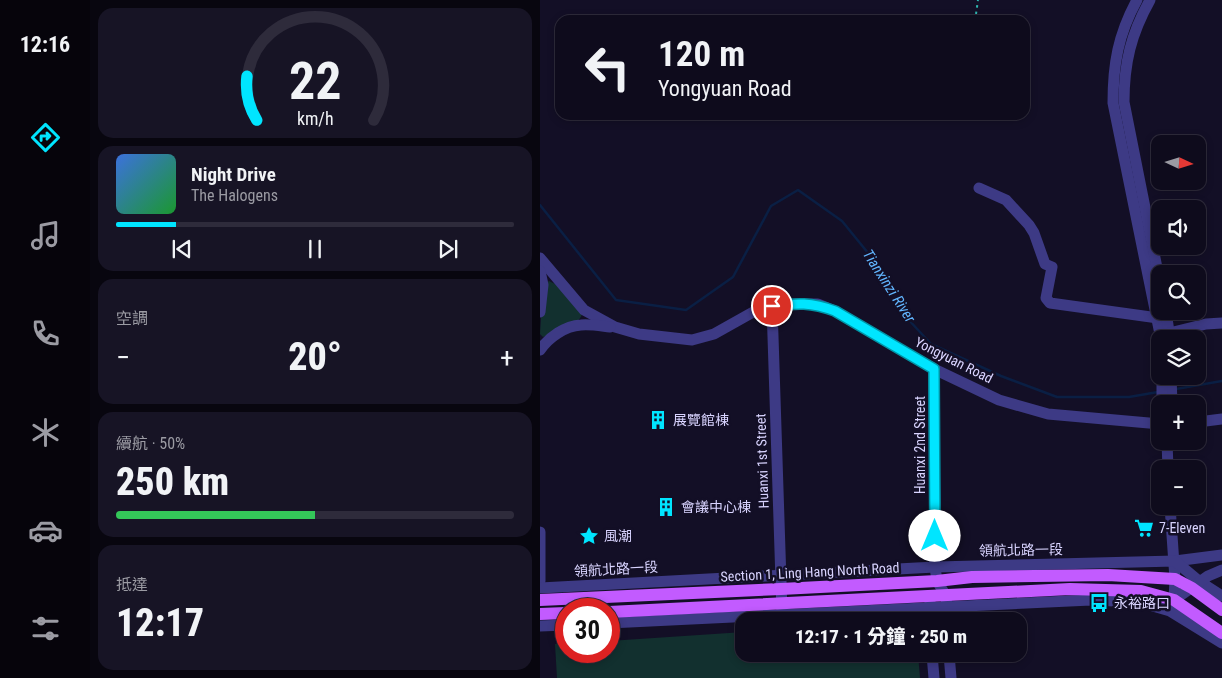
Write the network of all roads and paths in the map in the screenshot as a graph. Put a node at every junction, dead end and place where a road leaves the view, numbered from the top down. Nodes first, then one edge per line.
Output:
1 (978, 0) edge
2 (1137, 0) edge
3 (1150, 0) edge
4 (976, 14) dead end
5 (1132, 171) junction
6 (979, 188) dead end
7 (540, 258) edge
8 (1152, 265) edge
9 (1155, 265) edge
10 (540, 271) edge
11 (772, 306) junction
12 (540, 312) edge
13 (1151, 314) edge
14 (1222, 323) edge
15 (614, 327) junction
16 (1186, 330) edge
17 (540, 350) edge
18 (934, 369) junction
19 (1222, 419) edge
20 (1206, 421) edge
21 (1151, 423) edge
22 (1170, 515) edge
23 (540, 532) edge
24 (1222, 555) edge
25 (1174, 561) junction
26 (935, 567) junction
27 (1222, 570) edge
28 (781, 576) junction
29 (1175, 580) junction
30 (540, 581) edge
31 (937, 581) junction
32 (1196, 585) junction
33 (540, 588) edge
34 (781, 589) junction
35 (1222, 596) edge
36 (540, 600) edge
37 (930, 602) junction
38 (946, 602) junction
39 (1172, 605) junction
40 (782, 610) junction
41 (1222, 610) edge
42 (620, 612) edge
43 (930, 612) edge
44 (947, 612) edge
45 (555, 613) edge
46 (540, 614) edge
47 (620, 622) edge
48 (555, 625) edge
49 (540, 626) edge
50 (1222, 633) edge
51 (1222, 643) edge
52 (933, 662) edge
53 (950, 662) edge
54 (934, 678) edge
55 (951, 678) edge

1 - 4 path
2 - 5 street
3 - 5 street
5 - 8 street
5 - 9 street
6 - 13 street
7 - 15 street, Yongyuan Road
10 - 12 street
11 - 15 street, Yongyuan Road
11 - 18 street, Yongyuan Road
11 - 28 street, Huanxi 1st Street
14 - 16 street
15 - 17 street
18 - 21 street, Yongyuan Road
18 - 26 street, Huanxi 2nd Street
19 - 20 street
22 - 25 street
23 - 30 street
24 - 25 street, 領航北路一段
25 - 26 street, 領航北路一段
25 - 29 street
25 - 32 street
26 - 28 street, 領航北路一段
26 - 31 street, Huanxi 2nd Street
27 - 32 street
28 - 33 street, 領航北路一段
28 - 34 street, Huanxi 1st Street
29 - 31 main road, Section 1, Ling Hang North Road
29 - 32 main road, Section 1, Ling Hang North Road
29 - 39 street
31 - 34 main road, Section 1, Ling Hang North Road
31 - 37 street
31 - 38 street
32 - 35 street
32 - 39 street
32 - 41 main road, Section 1, Ling Hang North Road
34 - 36 main road, Section 1, Ling Hang North Road
34 - 40 street, Huanxi 1st Street
37 - 38 main road
37 - 40 main road
37 - 43 street
38 - 39 main road
38 - 44 street
39 - 50 main road
39 - 51 street
40 - 42 main road
40 - 47 street
45 - 46 main road
48 - 49 street
52 - 54 street
53 - 55 street

